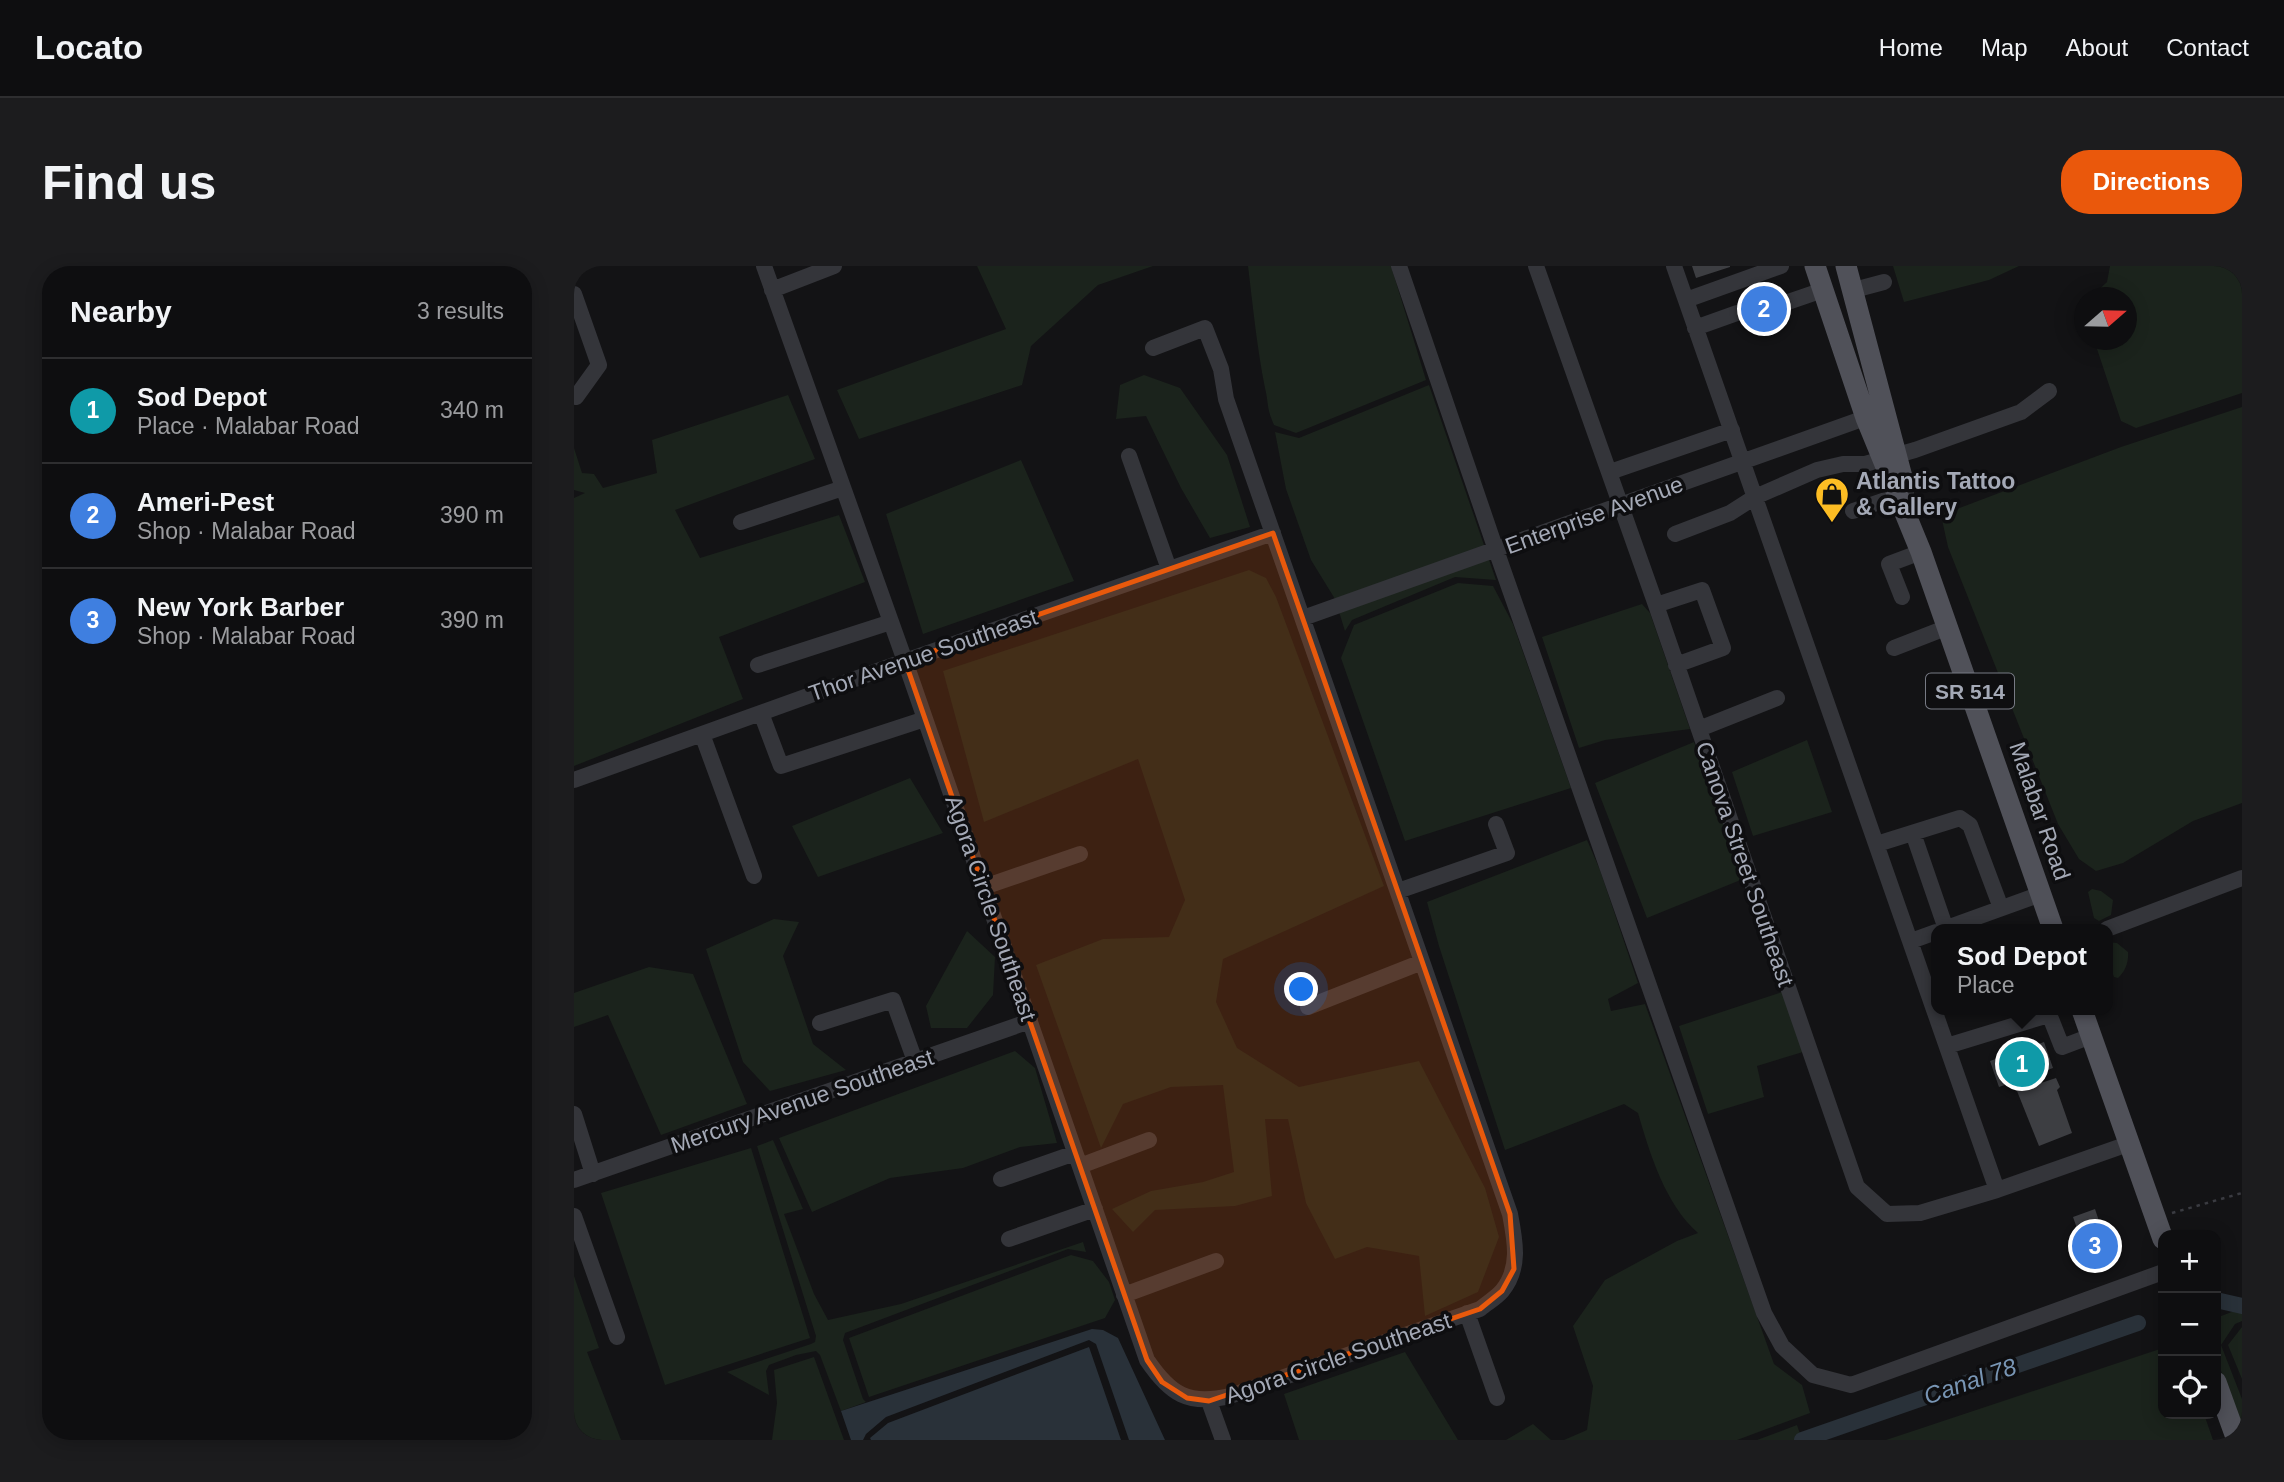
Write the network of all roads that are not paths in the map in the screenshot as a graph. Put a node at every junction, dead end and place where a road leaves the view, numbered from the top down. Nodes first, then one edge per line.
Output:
1 (764, 266) edge
2 (834, 266) edge
3 (1399, 266) edge
4 (1536, 266) edge
5 (1674, 266) edge
6 (1780, 266) edge
7 (1815, 266) edge
8 (1821, 266) edge
9 (1846, 266) edge
10 (1884, 282) dead end
11 (772, 290) junction
12 (1823, 290) junction
13 (1854, 290) junction
14 (574, 294) edge
15 (1686, 300) junction
16 (1788, 302) dead end
17 (1737, 313) dead end
18 (1695, 328) junction
19 (1153, 348) dead end
20 (2049, 391) dead end
21 (576, 397) dead end
22 (1875, 415) junction
23 (1732, 430) junction
24 (1129, 456) dead end
25 (1889, 457) junction
26 (1743, 462) junction
27 (1609, 472) junction
28 (843, 488) junction
29 (1902, 494) junction
30 (1755, 497) junction
31 (1620, 504) junction
32 (1853, 511) dead end
33 (741, 522) dead end
34 (1273, 533) junction
35 (1675, 534) dead end
36 (1496, 550) junction
37 (1922, 552) junction
38 (1169, 569) junction
39 (1902, 597) dead end
40 (1656, 605) junction
41 (1303, 618) junction
42 (891, 622) junction
43 (1948, 627) junction
44 (1894, 648) dead end
45 (905, 661) junction
46 (758, 665) dead end
47 (1676, 665) junction
48 (1777, 698) dead end
49 (761, 713) junction
50 (925, 719) junction
51 (1699, 729) junction
52 (702, 734) junction
53 (574, 780) edge
54 (1496, 824) dead end
55 (1913, 833) junction
56 (1877, 844) junction
57 (1080, 854) dead end
58 (754, 876) dead end
59 (2240, 884) edge
60 (984, 887) junction
61 (1398, 891) junction
62 (2041, 894) junction
63 (2001, 908) junction
64 (1943, 924) edge
65 (1958, 924) edge
66 (2051, 924) edge
67 (2113, 927) edge
68 (1931, 934) edge
69 (1911, 941) junction
70 (1422, 962) junction
71 (1931, 999) edge
72 (1308, 1007) dead end
73 (1936, 1015) edge
74 (2084, 1015) edge
75 (1030, 1021) junction
76 (820, 1023) dead end
77 (2091, 1036) junction
78 (1947, 1046) junction
79 (915, 1061) junction
80 (574, 1114) edge
81 (1149, 1140) dead end
82 (2128, 1144) junction
83 (1078, 1159) junction
84 (593, 1174) junction
85 (1001, 1179) dead end
86 (574, 1180) edge
87 (1997, 1190) junction
88 (1095, 1209) junction
89 (574, 1216) edge
90 (2160, 1230) edge
91 (1009, 1239) dead end
92 (1216, 1261) dead end
93 (2158, 1274) edge
94 (1124, 1295) junction
95 (1467, 1313) junction
96 (617, 1337) dead end
97 (2221, 1396) edge
98 (1497, 1398) dead end
99 (1209, 1401) junction
100 (1223, 1440) edge
101 (2237, 1440) edge

1 - 11 street, Agora Circle Southeast
2 - 11 street
3 - 36 street
4 - 27 street, Canova Street Southeast
5 - 15 street
6 - 15 street
7 - 12 main road, Malabar Road / SR 514
8 - 13 main road
9 - 13 main road, Malabar Road / SR 514
10 - 13 street
11 - 28 street, Agora Circle Southeast
12 - 16 street
12 - 22 main road, Malabar Road / SR 514
13 - 22 main road, Malabar Road / SR 514
14 - 21 street
15 - 18 street
17 - 18 street
18 - 23 street
19 - 34 street, Agora Circle Southeast
20 - 25 street
22 - 25 main road, Malabar Road / SR 514
22 - 26 street, Enterprise Avenue
23 - 26 street
23 - 27 street
24 - 38 street
25 - 29 main road, Malabar Road / SR 514
25 - 30 street
26 - 30 street
26 - 31 street, Enterprise Avenue
27 - 31 street, Canova Street Southeast
28 - 33 street
28 - 42 street, Agora Circle Southeast
29 - 32 street
29 - 37 main road, Malabar Road / SR 514
30 - 35 street
30 - 56 street
31 - 36 street, Enterprise Avenue
31 - 40 street, Canova Street Southeast
34 - 38 street, Thor Avenue Southeast
34 - 41 street, Agora Circle Southeast
36 - 41 street, Enterprise Avenue
36 - 93 street
37 - 39 street
37 - 43 main road, Malabar Road / SR 514
38 - 45 street, Thor Avenue Southeast
40 - 47 street, Canova Street Southeast
40 - 47 street
41 - 61 street, Agora Circle Southeast
42 - 45 street, Agora Circle Southeast
42 - 46 street
43 - 44 street
43 - 62 main road, Malabar Road / SR 514
45 - 49 street, Thor Avenue Southeast
45 - 50 street, Agora Circle Southeast
47 - 51 street, Canova Street Southeast
48 - 51 street
49 - 50 street
49 - 52 street, Thor Avenue Southeast
50 - 60 street, Agora Circle Southeast
51 - 87 street, Canova Street Southeast
52 - 53 street, Thor Avenue Southeast
52 - 58 street
54 - 61 street
55 - 56 street
55 - 63 street
55 - 64 street
56 - 69 street
57 - 60 street
59 - 67 street
60 - 75 street, Agora Circle Southeast
61 - 70 street, Agora Circle Southeast
62 - 63 street
62 - 66 main road, Malabar Road / SR 514
63 - 65 street
68 - 69 street
69 - 71 street
70 - 72 street
70 - 95 street, Agora Circle Southeast
73 - 78 street
74 - 77 main road
75 - 79 street, Mercury Avenue Southeast
75 - 83 street, Agora Circle Southeast
76 - 79 street
77 - 78 street
77 - 82 main road
78 - 87 street
79 - 84 street, Mercury Avenue Southeast
80 - 84 street
81 - 83 street
82 - 87 street, Canova Street Southeast
82 - 90 main road
83 - 85 street
83 - 88 street, Agora Circle Southeast
84 - 86 street, Mercury Avenue Southeast
88 - 91 street
88 - 94 street, Agora Circle Southeast
89 - 96 street
92 - 94 street
94 - 99 street, Agora Circle Southeast
95 - 98 street
95 - 99 street, Agora Circle Southeast
97 - 101 main road
99 - 100 street

